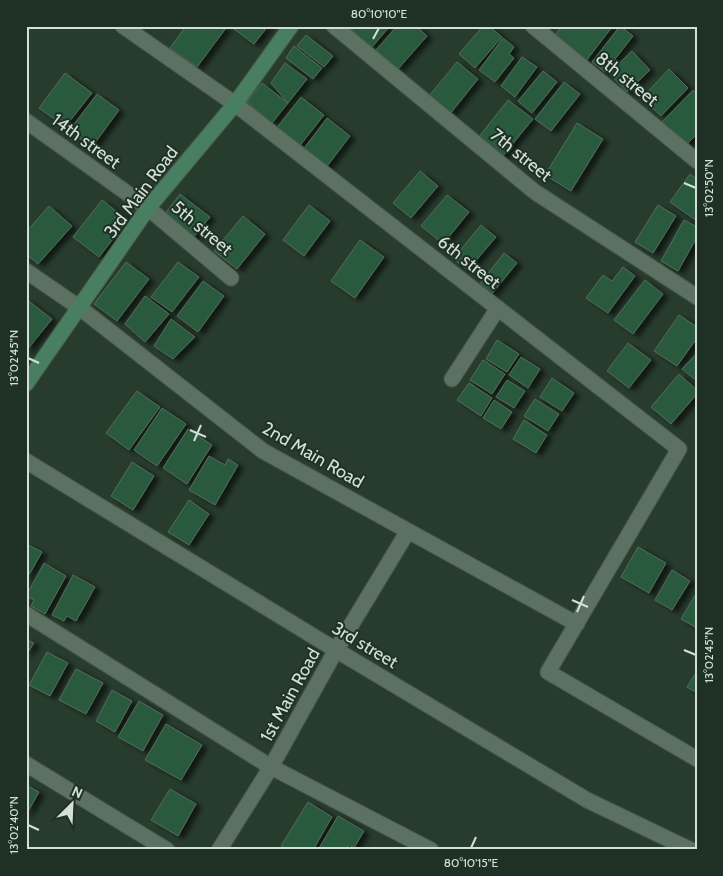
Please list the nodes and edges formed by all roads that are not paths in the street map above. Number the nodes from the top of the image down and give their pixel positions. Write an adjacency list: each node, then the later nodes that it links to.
1 (123, 26): 5 (street, 6th street)
2 (291, 26): 5 (street, 3rd Main Road)
3 (334, 26): 11 (street, 7th street)
4 (533, 26): 7 (street, 8th street)
5 (235, 104): 8 (street, 3rd Main Road); 13 (street, 6th street)
6 (26, 121): 8 (street, 14th street)
7 (697, 161)
8 (148, 208): 10 (street, 5th street); 12 (street, 3rd Main Road)
9 (26, 271): 12 (street, 2nd Main Road)
10 (231, 278)
11 (697, 297)
12 (80, 308): 15 (street, 3rd Main Road); 17 (street, 2nd Main Road)
13 (498, 308): 14 (street); 19 (street, 6th street)
14 (452, 379)
15 (26, 384)
16 (26, 461): 20 (street, 3rd street)
17 (408, 531): 19 (street, 2nd Main Road); 20 (street, 1st Main Road)
18 (26, 614): 23 (street)
19 (577, 624): 21 (street)
20 (336, 650): 23 (street, 1st Main Road); 27 (street, 3rd street)
21 (697, 759)
22 (26, 764): 24 (street)
23 (271, 767): 25 (street, 1st Main Road); 26 (street)
24 (167, 850)
25 (218, 850)
26 (430, 850)
27 (691, 850)

